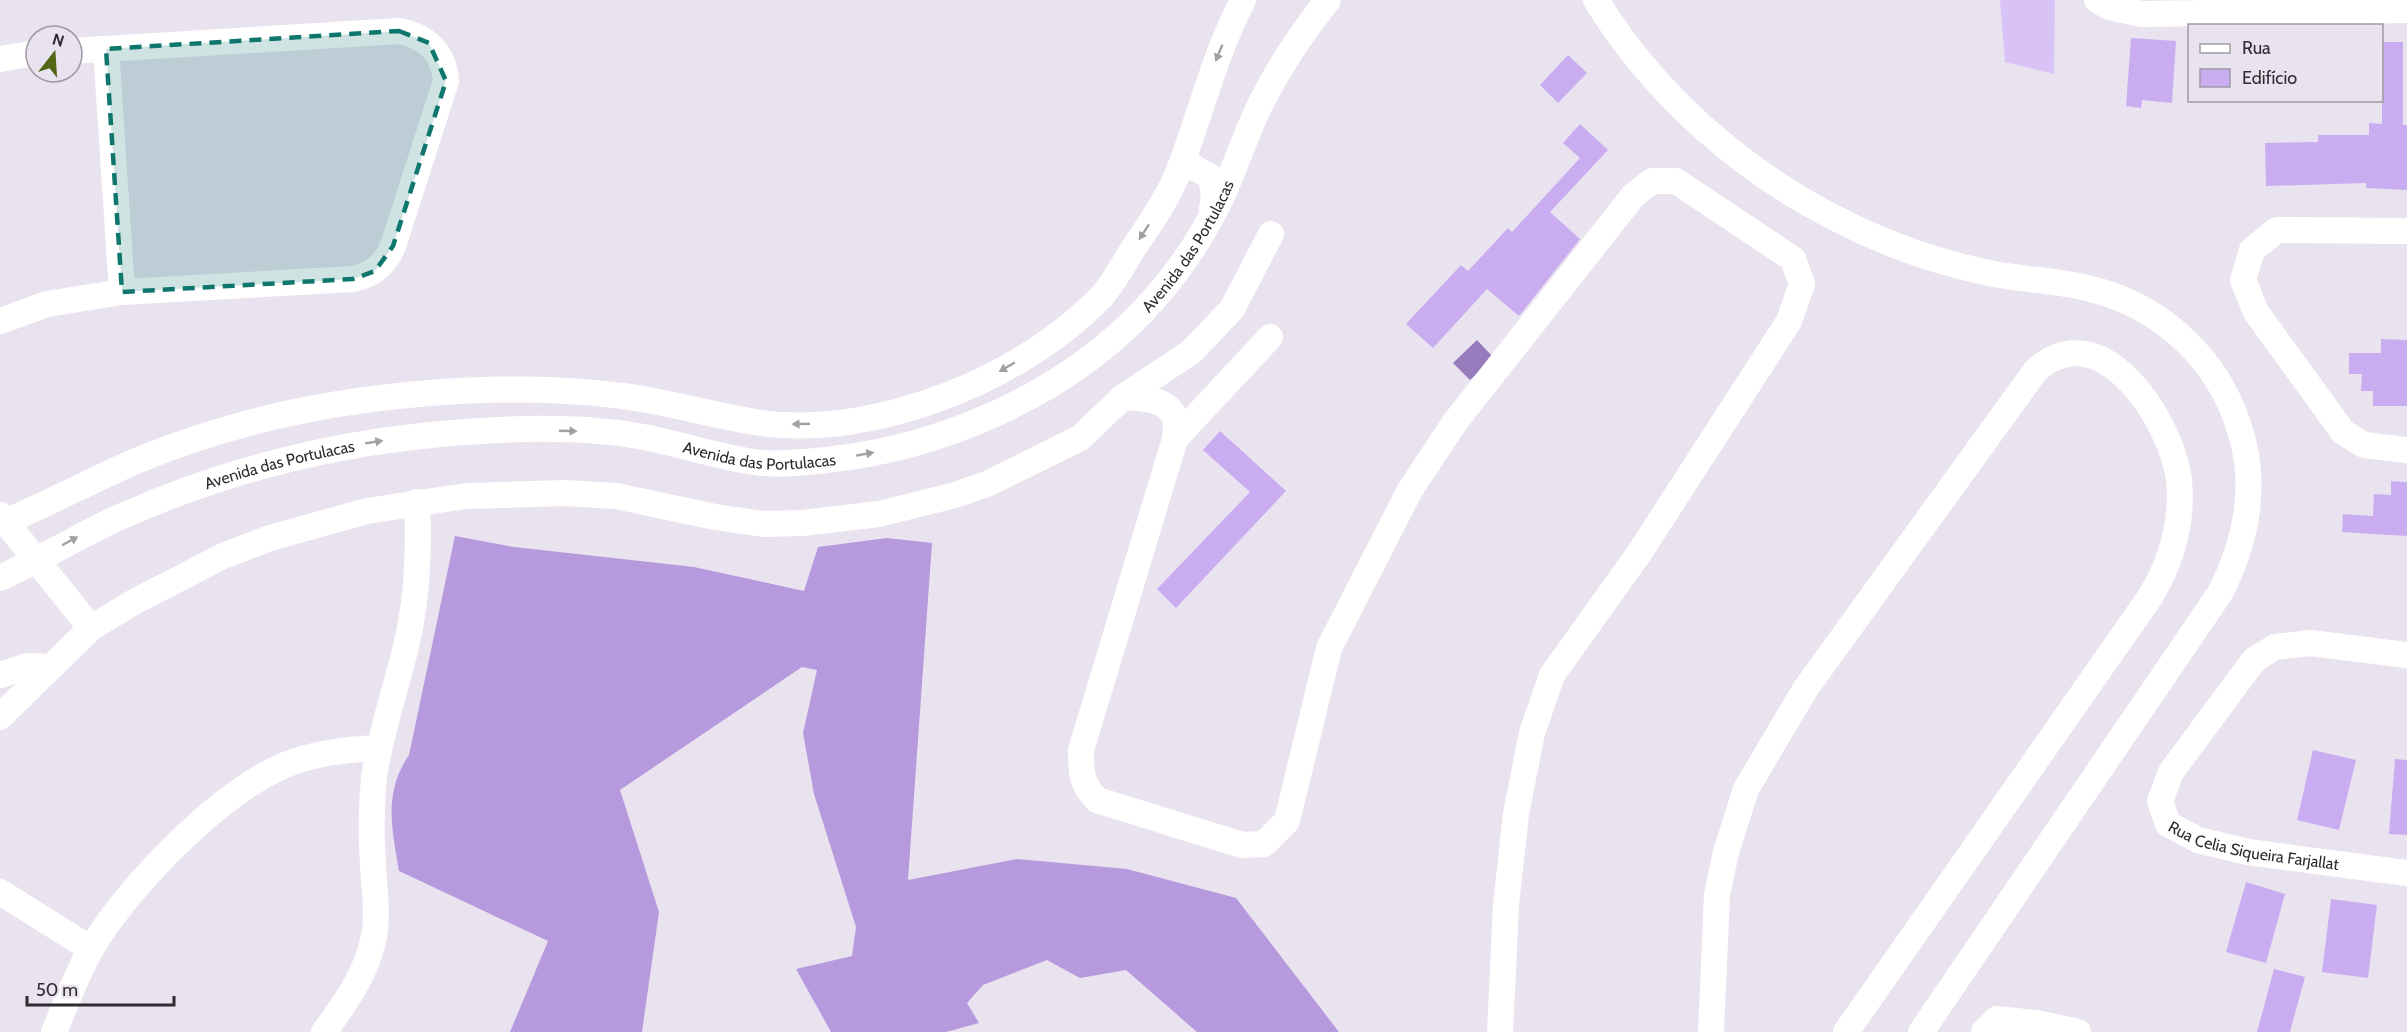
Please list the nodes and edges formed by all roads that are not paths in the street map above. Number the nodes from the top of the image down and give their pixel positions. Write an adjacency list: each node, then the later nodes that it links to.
1 (1243, 0): 10 (street, Avenida das Portulacas, one-way to 10)
2 (1328, 0): 11 (street, Avenida das Portulacas)
3 (1596, 0): 38 (street)
4 (2097, 0): 5 (street)
5 (2407, 10)
6 (106, 49): 7 (street); 14 (street); 14 (street)
7 (84, 50)
8 (24, 55): 9 (street)
9 (0, 59)
10 (1180, 168): 11 (street); 22 (street, Avenida das Portulacas, one-way to 22)
11 (1209, 221): 23 (street, Avenida das Portulacas, one-way to 11)
12 (2407, 231): 19 (street)
13 (1271, 234): 17 (street)
14 (122, 292): 15 (street)
15 (0, 321)
16 (1270, 338): 18 (street)
17 (1123, 397): 18 (street); 20 (street)
18 (1175, 439): 35 (street)
19 (2407, 450)
20 (417, 502): 24 (street); 29 (street)
21 (0, 515): 24 (street)
22 (0, 524)
23 (0, 579)
24 (91, 628): 26 (street)
25 (2407, 655): 30 (street, Rua Celia Siqueira Farjallat)
26 (49, 667): 27 (street); 28 (street)
27 (0, 675)
28 (0, 717)
29 (379, 748): 32 (street); 34 (street)
30 (2407, 873)
31 (0, 892): 32 (street)
32 (91, 949): 33 (street)
33 (54, 1032)
34 (324, 1032)
35 (1500, 1032)
36 (1711, 1032): 37 (street)
37 (1846, 1032)
38 (1922, 1032)
39 (1984, 1032): 40 (street)
40 (2078, 1032)

